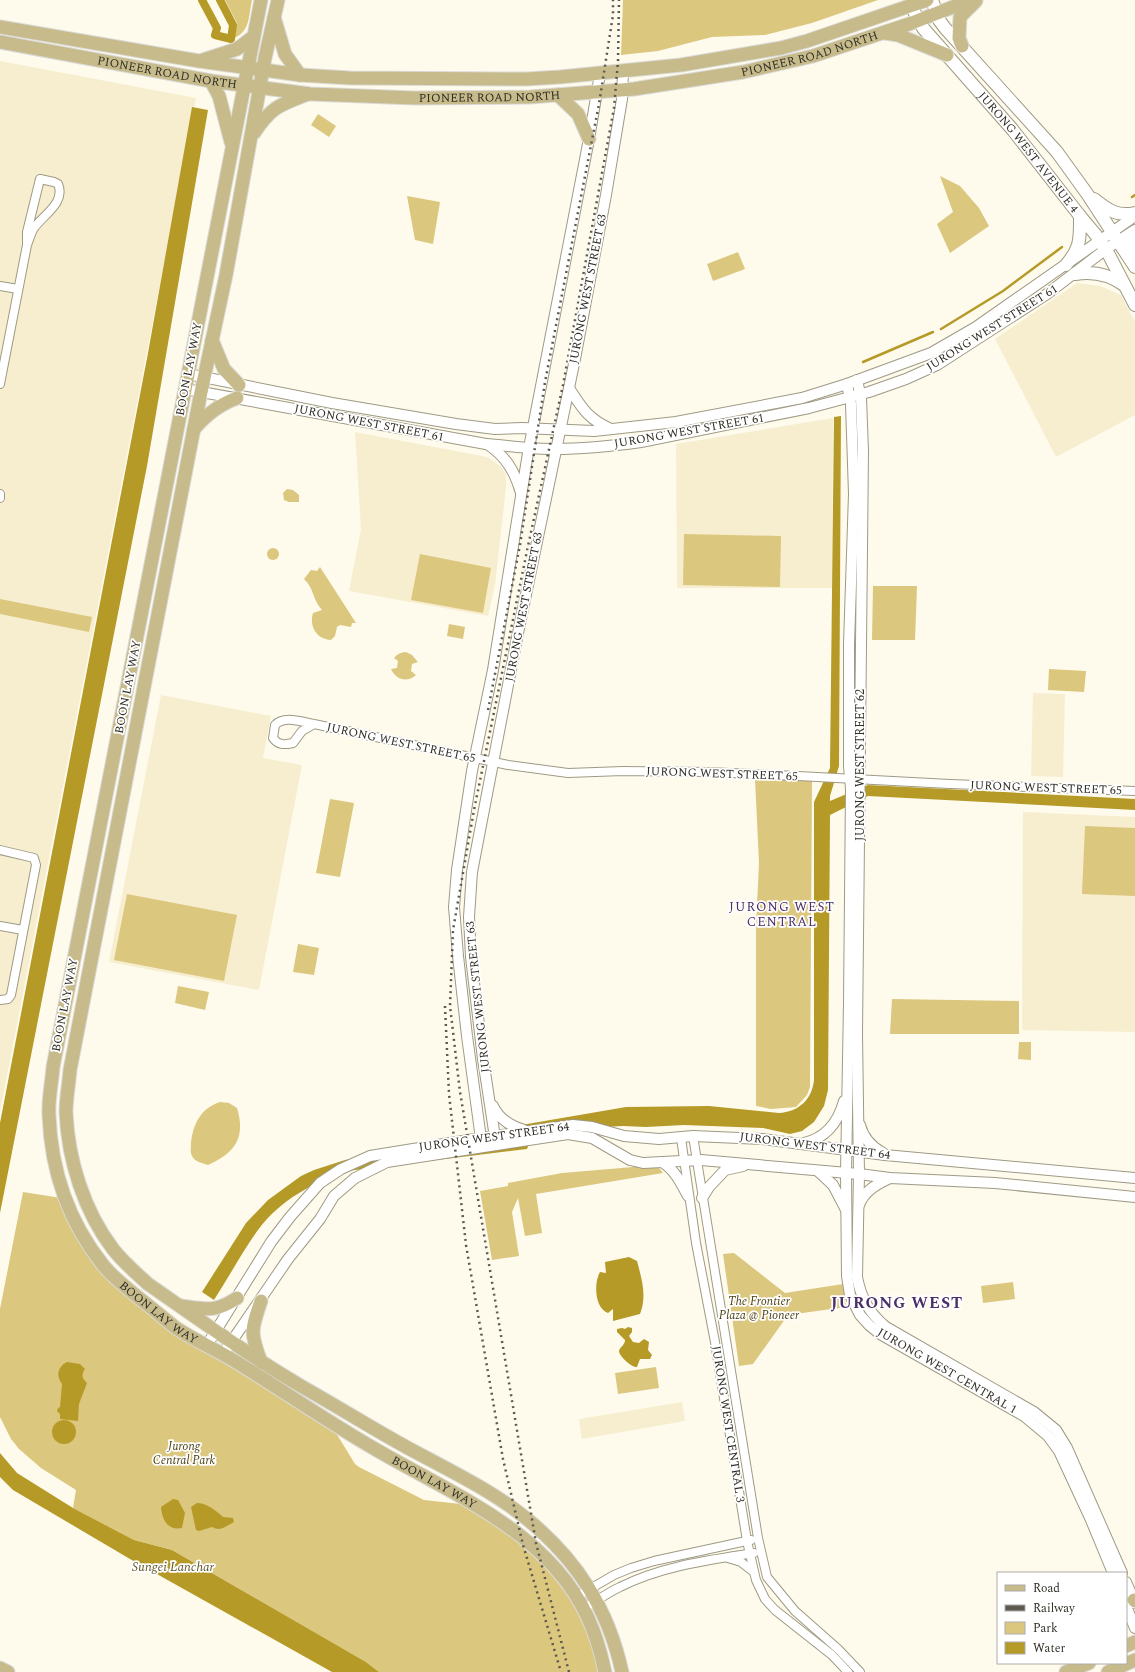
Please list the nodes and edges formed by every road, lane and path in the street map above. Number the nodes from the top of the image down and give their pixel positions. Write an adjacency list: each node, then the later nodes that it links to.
1 (261, 0): 13 (main road, BOON LAY WAY)
2 (278, 0): 9 (main road, BOON LAY WAY)
3 (928, 0): 7 (main road, PIONEER ROAD NORTH)
4 (932, 0): 8 (main road, JURONG WEST AVENUE 4)
5 (971, 0): 8 (main road, PIONEER ROAD NORTH)
6 (978, 0): 15 (main road)
7 (912, 6): 10 (main road, JURONG WEST AVENUE 4); 20 (main road, PIONEER ROAD NORTH)
8 (936, 13): 10 (main road, PIONEER ROAD NORTH); 15 (main road, JURONG WEST AVENUE 4)
9 (274, 16): 19 (main road, BOON LAY WAY); 22 (main road)
10 (919, 20): 12 (main road, PIONEER ROAD NORTH); 16 (main road, JURONG WEST AVENUE 4)
11 (0, 27): 17 (main road, PIONEER ROAD NORTH)
12 (883, 32): 16 (main road); 26 (main road, PIONEER ROAD NORTH)
13 (253, 37): 17 (main road); 18 (main road, BOON LAY WAY)
14 (0, 42): 23 (main road, PIONEER ROAD NORTH)
15 (962, 46): 33 (main road, JURONG WEST AVENUE 4)
16 (946, 56): 35 (main road, JURONG WEST AVENUE 4)
17 (199, 61): 18 (main road, PIONEER ROAD NORTH)
18 (247, 68): 19 (main road, PIONEER ROAD NORTH); 24 (main road, BOON LAY WAY)
19 (264, 71): 22 (main road, PIONEER ROAD NORTH); 25 (main road, BOON LAY WAY)
20 (623, 71): 21 (main road, PIONEER ROAD NORTH); 26 (street, JURONG WEST STREET 63)
21 (600, 74): 22 (main road, PIONEER ROAD NORTH); 27 (street, JURONG WEST STREET 63)
22 (300, 75)
23 (211, 81): 24 (main road, PIONEER ROAD NORTH); 32 (main road)
24 (245, 85): 25 (main road, PIONEER ROAD NORTH); 32 (main road, BOON LAY WAY)
25 (261, 87): 28 (main road, PIONEER ROAD NORTH); 30 (main road, BOON LAY WAY)
26 (623, 90): 27 (main road, PIONEER ROAD NORTH); 54 (street, JURONG WEST STREET 63)
27 (598, 93): 29 (main road, PIONEER ROAD NORTH); 31 (street, JURONG WEST STREET 63)
28 (310, 94): 29 (main road, PIONEER ROAD NORTH); 30 (main road)
29 (558, 95): 31 (main road)
30 (252, 136): 48 (main road, BOON LAY WAY)
31 (589, 139): 60 (street, JURONG WEST STREET 63)
32 (232, 145): 49 (main road, BOON LAY WAY)
33 (1088, 195): 34 (main road); 38 (main road, JURONG WEST AVENUE 4)
34 (1135, 214): 38 (street)
35 (1080, 216): 40 (main road, JURONG WEST AVENUE 4); 41 (main road)
36 (1135, 230): 38 (street)
37 (1135, 236): 42 (main road)
38 (1115, 237): 40 (street); 42 (main road, JURONG WEST AVENUE 4)
39 (27, 245): 39 (street); 46 (street)
40 (1103, 245): 41 (street, JURONG WEST STREET 61); 43 (street, JURONG WEST STREET 61); 45 (main road, JURONG WEST AVENUE 4)
41 (1066, 265): 51 (street, JURONG WEST STREET 61)
42 (1135, 266)
43 (1075, 274): 45 (main road); 57 (street, JURONG WEST STREET 61)
44 (0, 286): 46 (street)
45 (1125, 286): 47 (main road, JURONG WEST AVENUE 4)
46 (18, 289): 52 (street)
47 (1135, 305)
48 (212, 339): 50 (main road, BOON LAY WAY); 53 (main road)
49 (188, 374): 50 (street, JURONG WEST STREET 61); 55 (main road, BOON LAY WAY)
50 (204, 377): 53 (street, JURONG WEST STREET 61); 56 (main road, BOON LAY WAY)
51 (852, 382): 57 (street, JURONG WEST STREET 62); 62 (street, JURONG WEST STREET 61)
52 (0, 384)
53 (239, 385): 60 (street, JURONG WEST STREET 61)
54 (569, 388): 61 (street, JURONG WEST STREET 63); 62 (street)
55 (185, 389): 56 (street, JURONG WEST STREET 61); 109 (main road, BOON LAY WAY)
56 (201, 392): 58 (street, JURONG WEST STREET 61); 59 (main road, BOON LAY WAY)
57 (855, 396): 65 (street, JURONG WEST STREET 61); 72 (street, JURONG WEST STREET 62)
58 (237, 398): 59 (main road); 63 (street, JURONG WEST STREET 61)
59 (194, 429): 106 (main road, BOON LAY WAY)
60 (533, 429): 61 (street, JURONG WEST STREET 61); 64 (street, JURONG WEST STREET 63)
61 (560, 430): 62 (street, JURONG WEST STREET 61); 65 (street, JURONG WEST STREET 63)
62 (614, 430)
63 (486, 444): 64 (street, JURONG WEST STREET 61); 67 (street)
64 (530, 448): 65 (street, JURONG WEST STREET 61); 67 (street, JURONG WEST STREET 63)
65 (556, 448): 71 (street, JURONG WEST STREET 63)
66 (0, 494): 68 (street)
67 (522, 495): 70 (street, JURONG WEST STREET 63)
68 (0, 498)
69 (314, 724): 69 (street, JURONG WEST STREET 65); 70 (street, JURONG WEST STREET 65)
70 (475, 759): 71 (street, JURONG WEST STREET 65); 85 (street, JURONG WEST STREET 63)
71 (493, 762): 72 (street, JURONG WEST STREET 65); 79 (street, JURONG WEST STREET 63)
72 (855, 779): 73 (street, JURONG WEST STREET 65); 78 (street, JURONG WEST STREET 62); 80 (street, JURONG WEST STREET 62)
73 (1135, 791)
74 (0, 850): 76 (street)
75 (0, 926): 76 (street)
76 (23, 930): 77 (street)
77 (0, 1000)
78 (846, 1091): 86 (street); 87 (street, JURONG WEST STREET 62)
79 (488, 1094): 81 (street); 84 (street, JURONG WEST STREET 63)
80 (859, 1119): 88 (street, JURONG WEST STREET 62); 89 (street)
81 (527, 1131): 83 (street, JURONG WEST STREET 64); 84 (street, JURONG WEST STREET 64)
82 (693, 1136): 83 (street, JURONG WEST STREET 64); 86 (street, JURONG WEST STREET 64); 90 (street, JURONG WEST CENTRAL 3)
83 (681, 1138): 91 (street, JURONG WEST CENTRAL 3)
84 (495, 1140): 85 (street, JURONG WEST STREET 64); 92 (street, JURONG WEST STREET 64)
85 (482, 1142): 104 (street, JURONG WEST STREET 64); 105 (street, JURONG WEST STREET 64)
86 (798, 1144): 87 (street, JURONG WEST STREET 64)
87 (847, 1150): 88 (street, JURONG WEST STREET 64); 95 (street, JURONG WEST CENTRAL 1)
88 (860, 1151): 89 (street, JURONG WEST STREET 64); 96 (street, JURONG WEST CENTRAL 1)
89 (885, 1155): 98 (street, JURONG WEST STREET 64)
90 (697, 1160): 91 (street, JURONG WEST STREET 64); 93 (street, JURONG WEST STREET 64); 101 (street, JURONG WEST CENTRAL 3)
91 (684, 1161): 92 (street, JURONG WEST STREET 64); 99 (street, JURONG WEST CENTRAL 3)
92 (662, 1162): 99 (street)
93 (752, 1164): 94 (street, JURONG WEST STREET 64); 101 (street)
94 (818, 1171): 95 (street, JURONG WEST STREET 64); 103 (street)
95 (846, 1173): 96 (street, JURONG WEST STREET 64); 103 (street, JURONG WEST CENTRAL 1)
96 (860, 1174): 97 (street, JURONG WEST STREET 64); 102 (street, JURONG WEST CENTRAL 1)
97 (890, 1178): 100 (street, JURONG WEST STREET 64); 102 (street)
98 (1135, 1178)
99 (688, 1196): 113 (street, JURONG WEST CENTRAL 3)
100 (1135, 1197)
101 (702, 1198): 112 (street, JURONG WEST CENTRAL 3)
102 (858, 1210): 119 (street, JURONG WEST CENTRAL 1)
103 (847, 1212): 118 (street, JURONG WEST CENTRAL 1)
104 (236, 1298): 106 (main road); 107 (street, JURONG WEST STREET 64)
105 (260, 1301): 108 (street, JURONG WEST STREET 64); 111 (main road)
106 (180, 1306): 107 (main road, BOON LAY WAY)
107 (215, 1330): 108 (main road, BOON LAY WAY); 109 (street, JURONG WEST STREET 64)
108 (232, 1342): 110 (street, JURONG WEST STREET 64); 111 (main road, BOON LAY WAY)
109 (207, 1345): 110 (main road, BOON LAY WAY)
110 (223, 1354): 122 (main road, BOON LAY WAY)
111 (262, 1362): 121 (main road, BOON LAY WAY)
112 (758, 1538): 113 (street); 114 (street, JURONG WEST CENTRAL 3)
113 (747, 1541): 115 (street, JURONG WEST CENTRAL 3); 121 (street)
114 (760, 1552): 115 (street); 135 (street, JURONG WEST CENTRAL 3)
115 (749, 1554): 116 (street); 117 (street, JURONG WEST CENTRAL 3)
116 (727, 1558): 117 (street); 123 (street)
117 (754, 1572): 134 (street, JURONG WEST CENTRAL 3)
118 (1113, 1572)
119 (1122, 1572)
120 (1127, 1586): 124 (street)
121 (590, 1589): 122 (street); 123 (main road, BOON LAY WAY)
122 (576, 1597): 125 (main road, BOON LAY WAY)
123 (597, 1600): 125 (street); 133 (main road, BOON LAY WAY)
124 (1132, 1603): 126 (street)
125 (583, 1609): 132 (main road, BOON LAY WAY)
126 (1135, 1628)
127 (1135, 1660): 130 (main road)
128 (1086, 1664): 136 (main road)
129 (0, 1668): 131 (main road)
130 (1116, 1671)
131 (8, 1672)
132 (605, 1672)
133 (622, 1672)
134 (848, 1672)
135 (860, 1672)
136 (1066, 1672)

